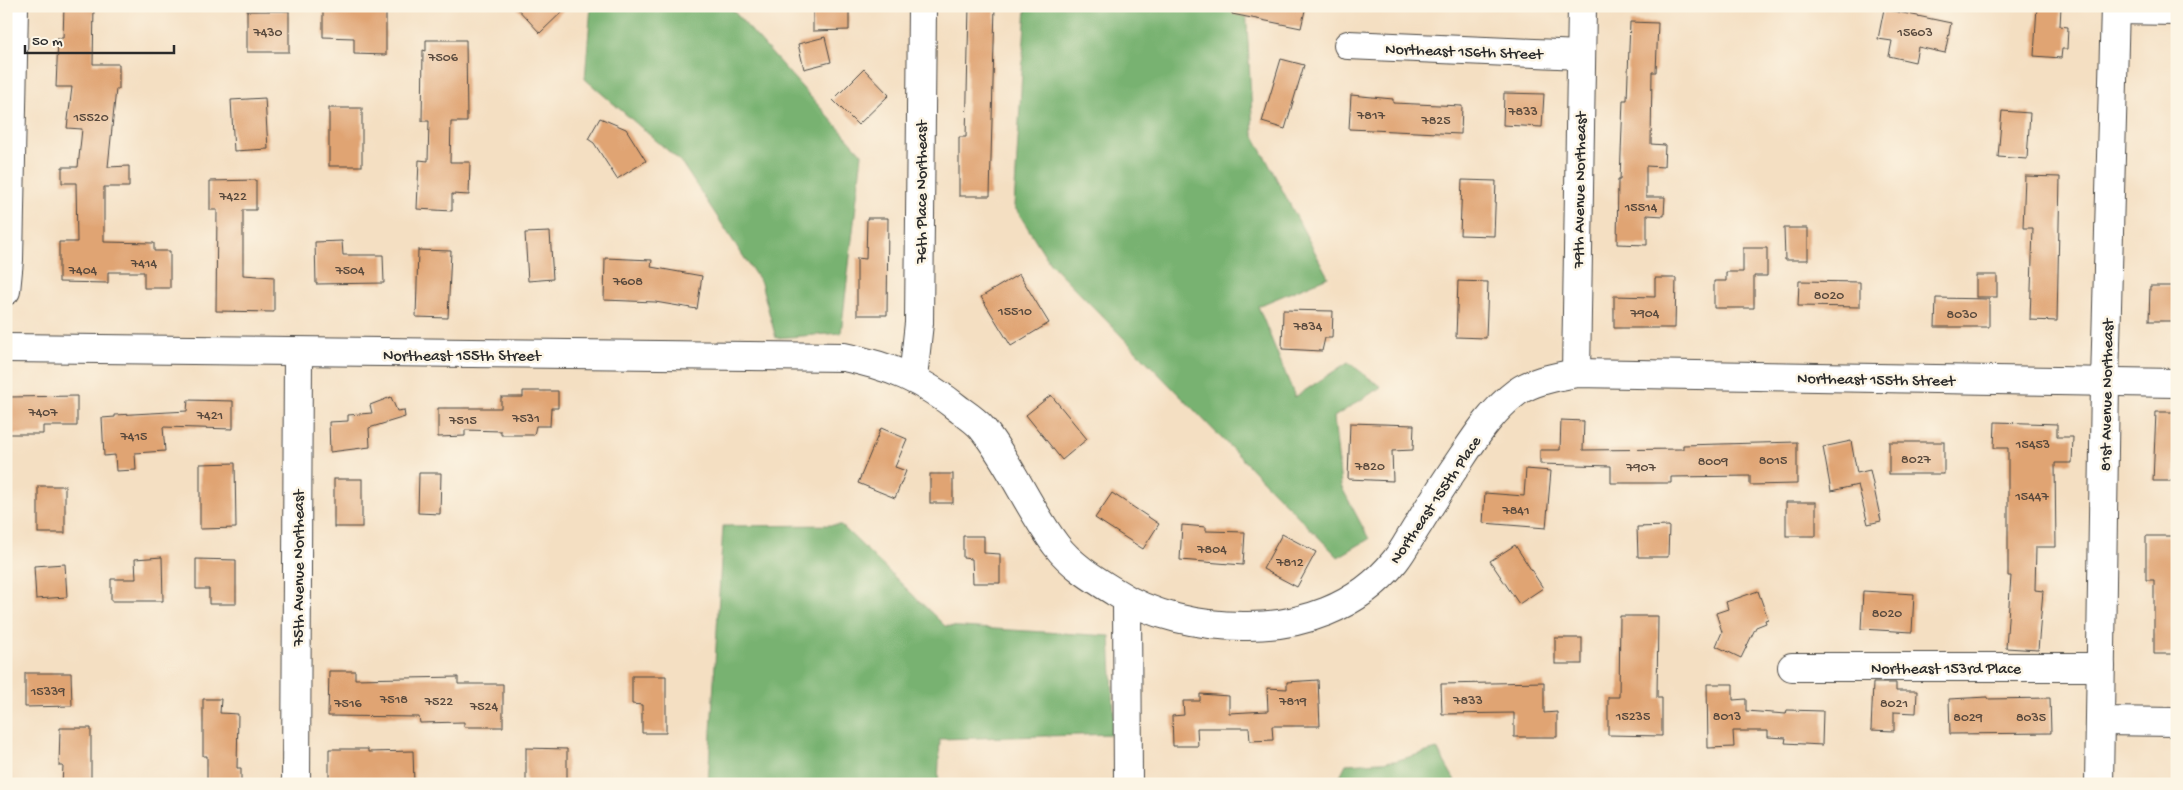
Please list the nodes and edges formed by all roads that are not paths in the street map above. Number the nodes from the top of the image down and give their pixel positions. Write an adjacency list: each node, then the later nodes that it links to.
1 (14, 6): 8 (street)
2 (922, 6): 12 (street, 76th Place Northeast)
3 (1582, 6): 7 (street, 79th Avenue Northeast)
4 (2115, 8): 5 (street); 13 (street, 81st Avenue Northeast)
5 (2177, 12)
6 (1348, 45): 7 (street, Northeast 156th Street)
7 (1580, 54): 11 (street, 79th Avenue Northeast)
8 (6, 291)
9 (6, 348): 10 (street, Northeast 155th Street)
10 (298, 352): 12 (street, Northeast 155th Street); 20 (street, 75th Avenue Northeast)
11 (1576, 373): 13 (street, Northeast 155th Street); 15 (street, Northeast 155th Place)
12 (913, 378): 15 (street, Northeast 155th Place)
13 (2105, 382): 14 (street, Northeast 155th Street); 16 (street, 81st Avenue Northeast)
14 (2177, 383)
15 (1127, 600): 21 (street)
16 (2100, 666): 17 (street, Northeast 153rd Place); 18 (street, 81st Avenue Northeast)
17 (1792, 667)
18 (2100, 721): 19 (street); 22 (street, 81st Avenue Northeast)
19 (2177, 722)
20 (296, 784)
21 (1128, 784)
22 (2098, 784)

